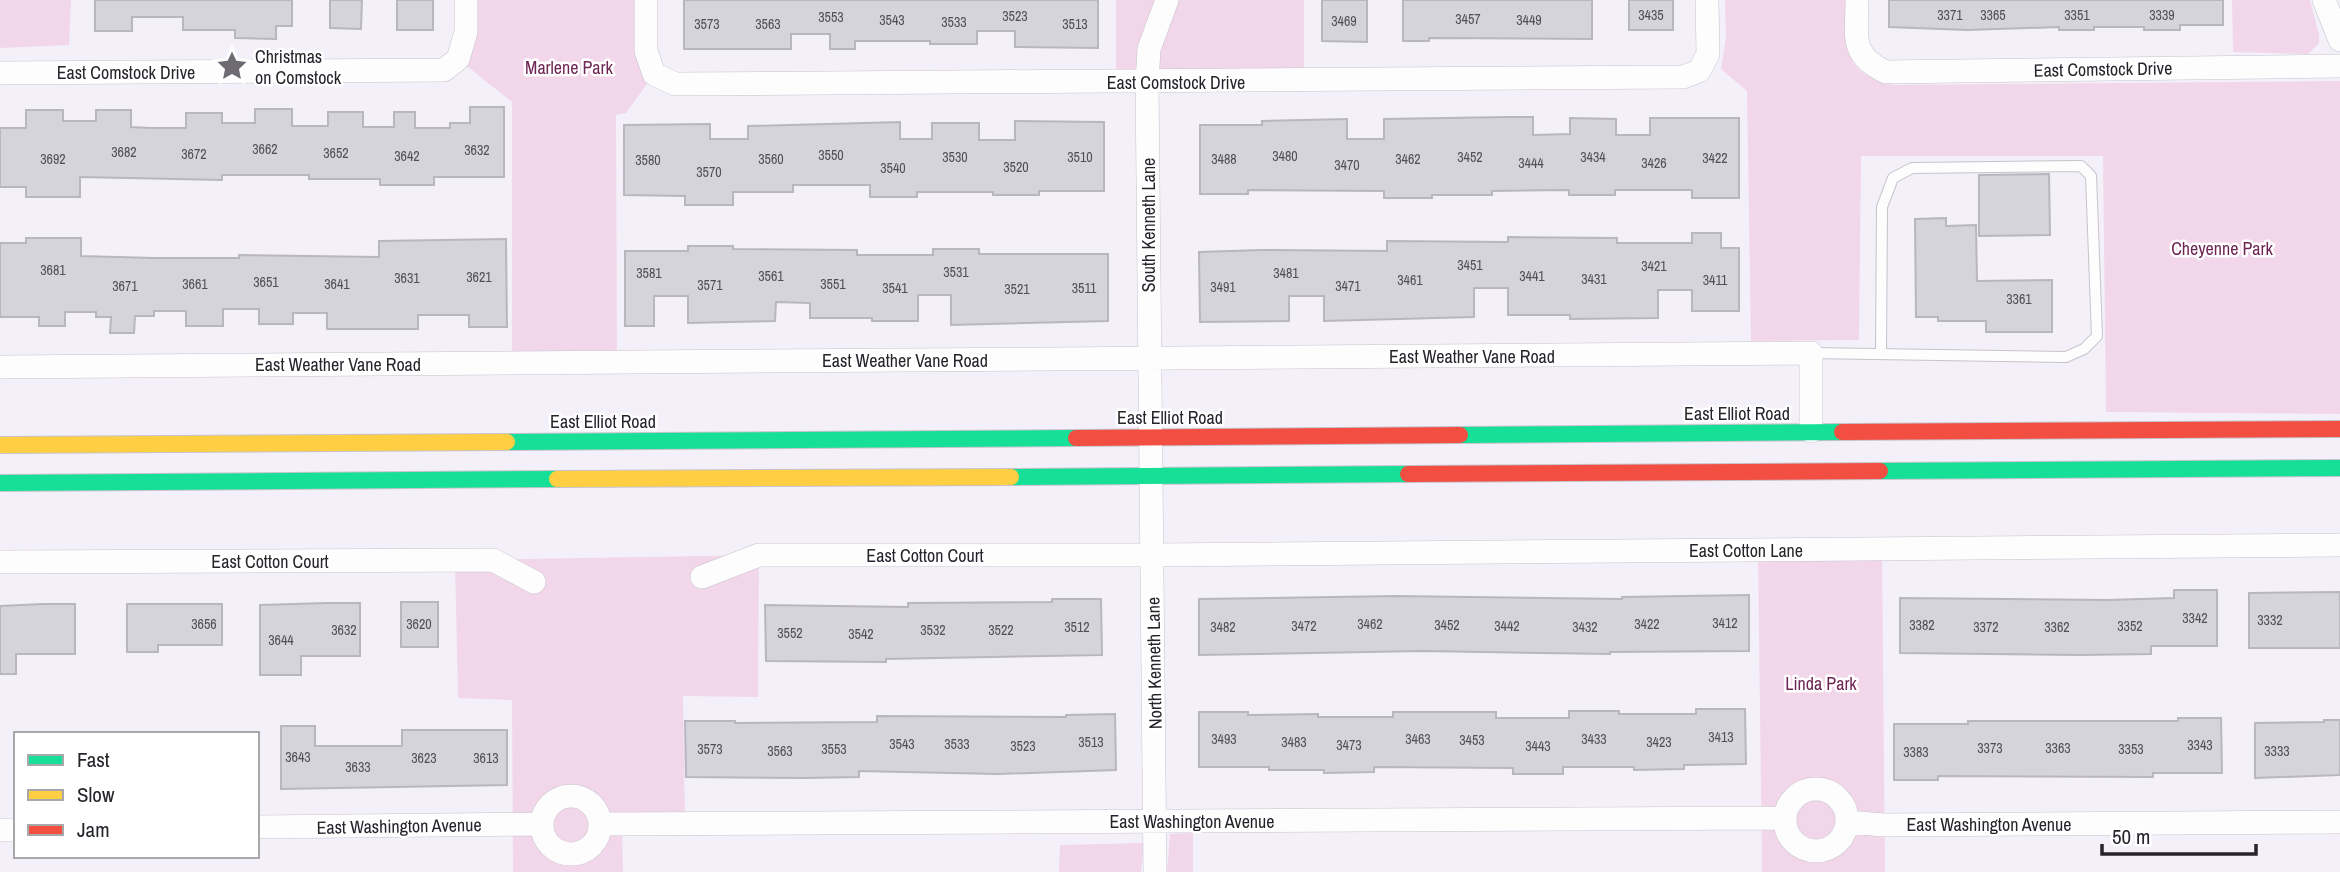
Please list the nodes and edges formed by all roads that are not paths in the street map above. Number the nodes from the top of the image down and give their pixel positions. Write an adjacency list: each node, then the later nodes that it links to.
1 (466, 0): 9 (street, East Comstock Drive)
2 (646, 0): 10 (street, East Comstock Drive)
3 (1167, 0): 10 (street, South Kenneth Lane)
4 (1707, 0): 10 (street, East Comstock Drive)
5 (1857, 0): 8 (street, East Comstock Drive)
6 (2324, 0): 7 (street)
7 (2340, 40)
8 (2340, 66)
9 (0, 72)
10 (1147, 82): 13 (street, South Kenneth Lane)
11 (1811, 353): 12 (lane); 13 (street, East Weather Vane Road); 16 (street)
12 (1881, 354): 12 (lane)
13 (1149, 358): 14 (street, East Weather Vane Road); 18 (street, South Kenneth Lane)
14 (0, 367)
15 (2340, 429): 16 (main road, East Elliot Road)
16 (1811, 431): 18 (main road, East Elliot Road)
17 (0, 445): 18 (main road, East Elliot Road)
18 (1150, 445): 20 (street, North Kenneth Lane)
19 (2340, 468): 20 (main road)
20 (1152, 477): 21 (main road); 23 (street, North Kenneth Lane)
21 (0, 483)
22 (2340, 545): 23 (street, East Cotton Lane)
23 (1153, 555): 25 (street, East Cotton Court); 28 (street, North Kenneth Lane)
24 (0, 562): 26 (street, East Cotton Court)
25 (702, 577)
26 (534, 582)
27 (1785, 818): 28 (street, East Washington Avenue); 29 (street); 29 (street)
28 (1156, 821): 32 (street, East Washington Avenue); 34 (street, North Kenneth Lane)
29 (1847, 822): 30 (street, East Washington Avenue)
30 (2340, 822)
31 (542, 824): 32 (street); 32 (street); 33 (street, East Washington Avenue)
32 (600, 824)
33 (259, 827)
34 (1155, 872)

